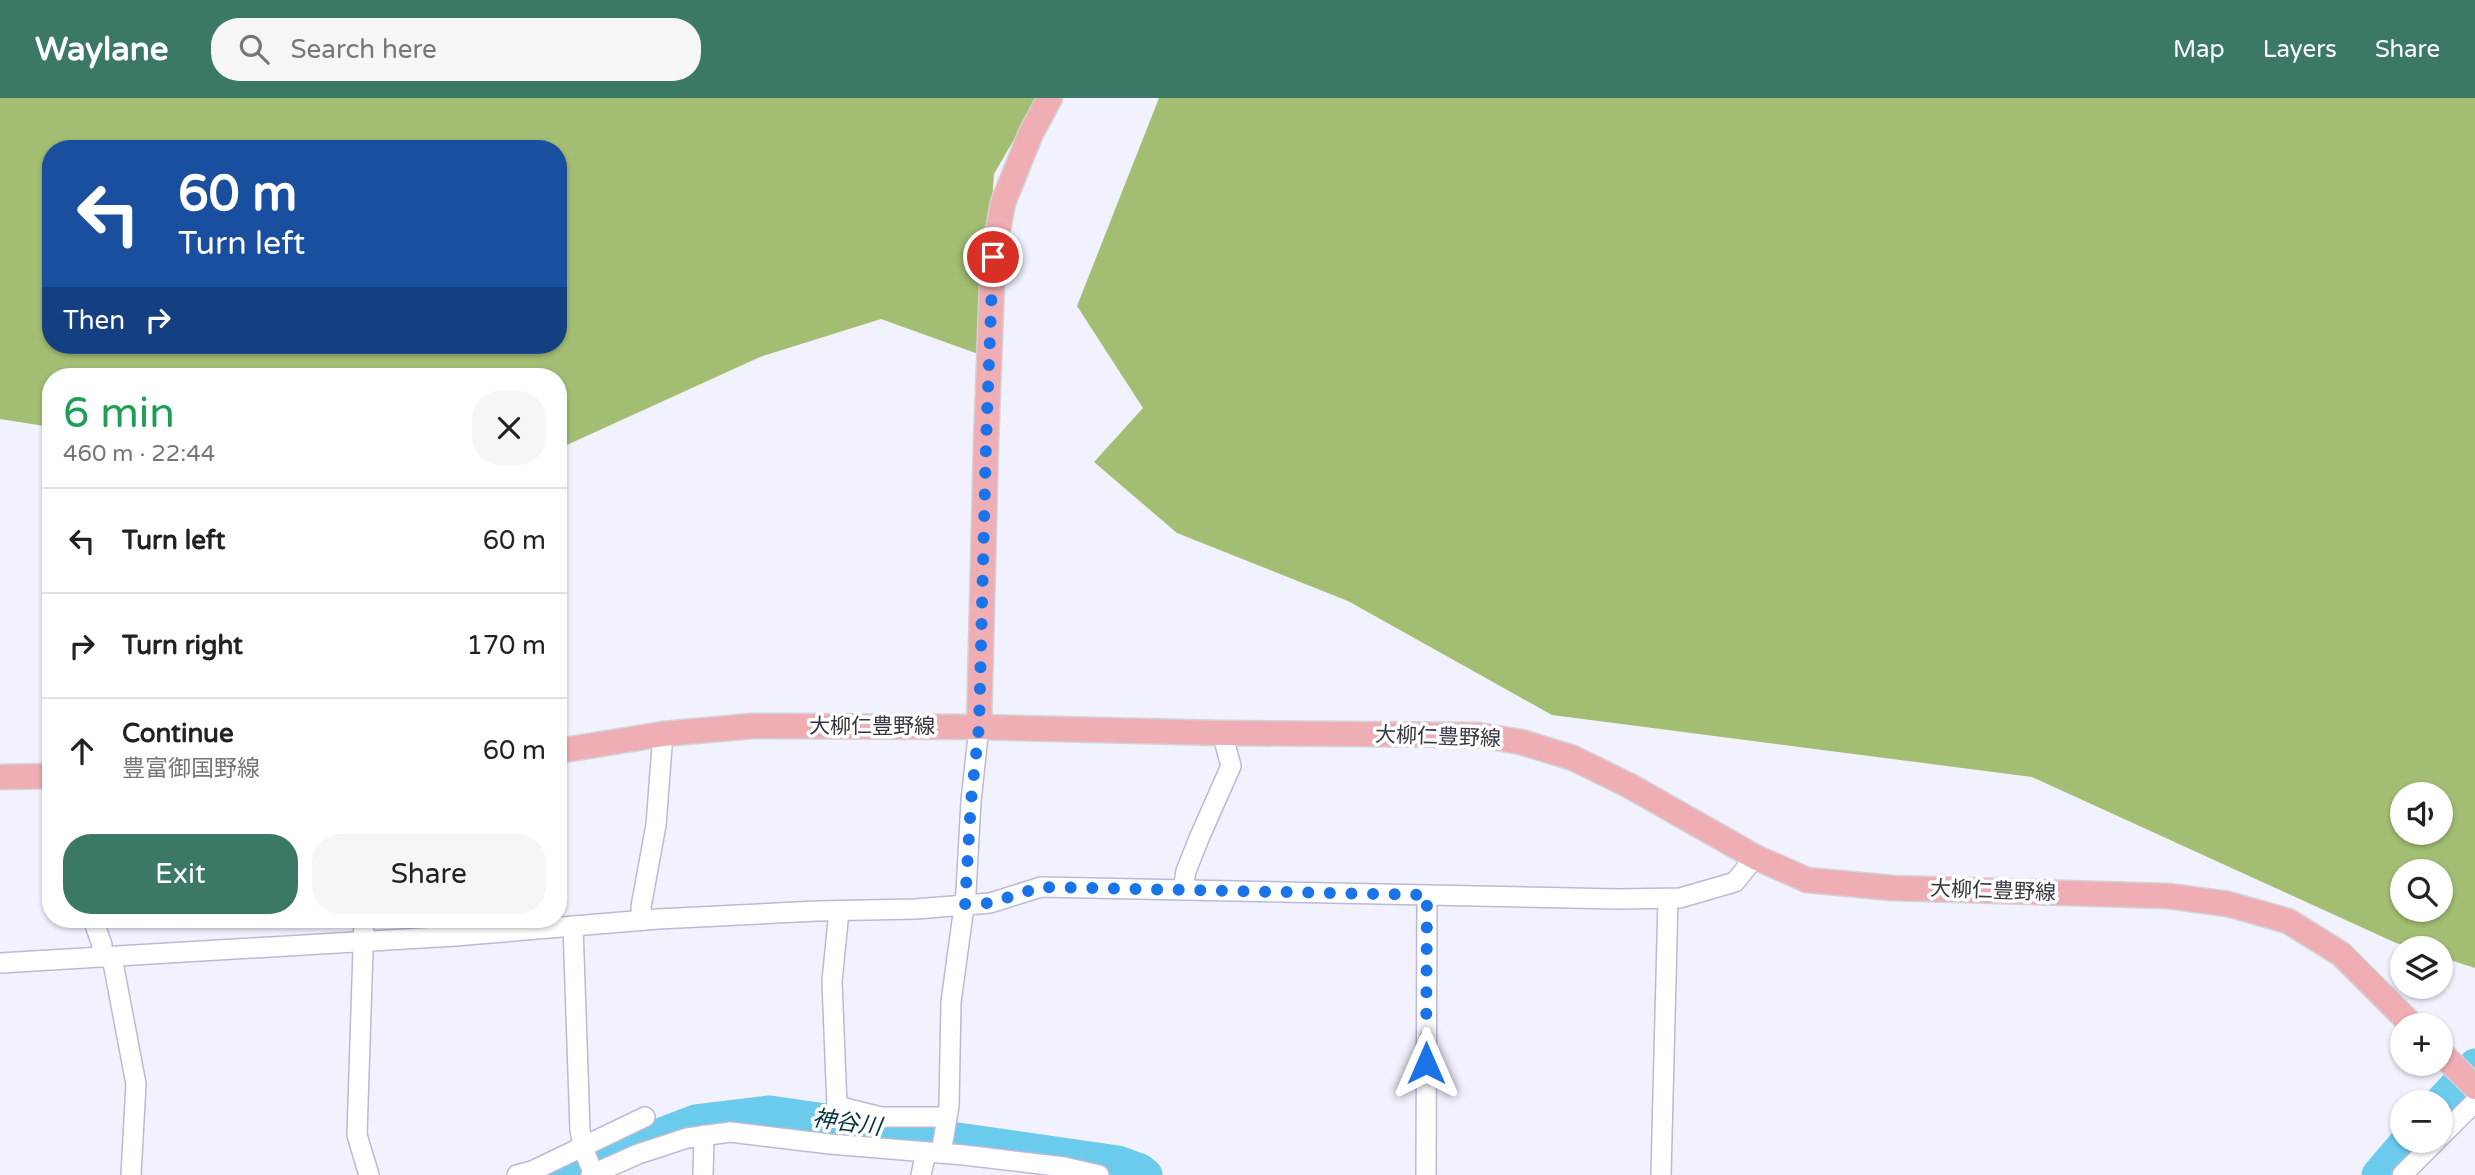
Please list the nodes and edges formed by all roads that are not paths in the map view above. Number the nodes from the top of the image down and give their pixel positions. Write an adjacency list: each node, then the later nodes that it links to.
1 (1050, 98): 2 (main road)
2 (979, 727): 3 (main road, 大柳仁豊野線); 4 (main road, 大柳仁豊野線); 12 (street)
3 (1222, 733): 8 (main road, 大柳仁豊野線); 9 (street)
4 (663, 734): 5 (main road, 大柳仁豊野線); 14 (street)
5 (567, 750)
6 (42, 776): 7 (main road)
7 (0, 777)
8 (1755, 857): 11 (street); 23 (main road, 大柳仁豊野線)
9 (1183, 890): 10 (street); 12 (street)
10 (1427, 895): 11 (street); 40 (street)
11 (1668, 899): 41 (street)
12 (965, 904): 13 (street); 28 (street)
13 (839, 911): 14 (street); 28 (street)
14 (642, 920): 16 (street)
15 (567, 926): 16 (street)
16 (573, 926): 33 (street)
17 (96, 928): 21 (street)
18 (363, 928): 20 (street)
19 (547, 928): 20 (street)
20 (362, 942): 21 (street); 35 (street)
21 (107, 957): 22 (street); 34 (street)
22 (0, 963)
23 (2400, 1013)
24 (2453, 1064): 25 (main road)
25 (2475, 1087)
26 (2475, 1102): 29 (street)
27 (645, 1117): 33 (street)
28 (946, 1120): 31 (street)
29 (2453, 1124)
30 (704, 1135): 31 (street); 33 (street); 37 (street)
31 (936, 1150): 38 (street); 39 (street)
32 (2424, 1153): 42 (street)
33 (589, 1163): 36 (street)
34 (131, 1175)
35 (369, 1175)
36 (517, 1175)
37 (703, 1175)
38 (921, 1175)
39 (1099, 1175)
40 (1426, 1175)
41 (1661, 1175)
42 (2402, 1175)

